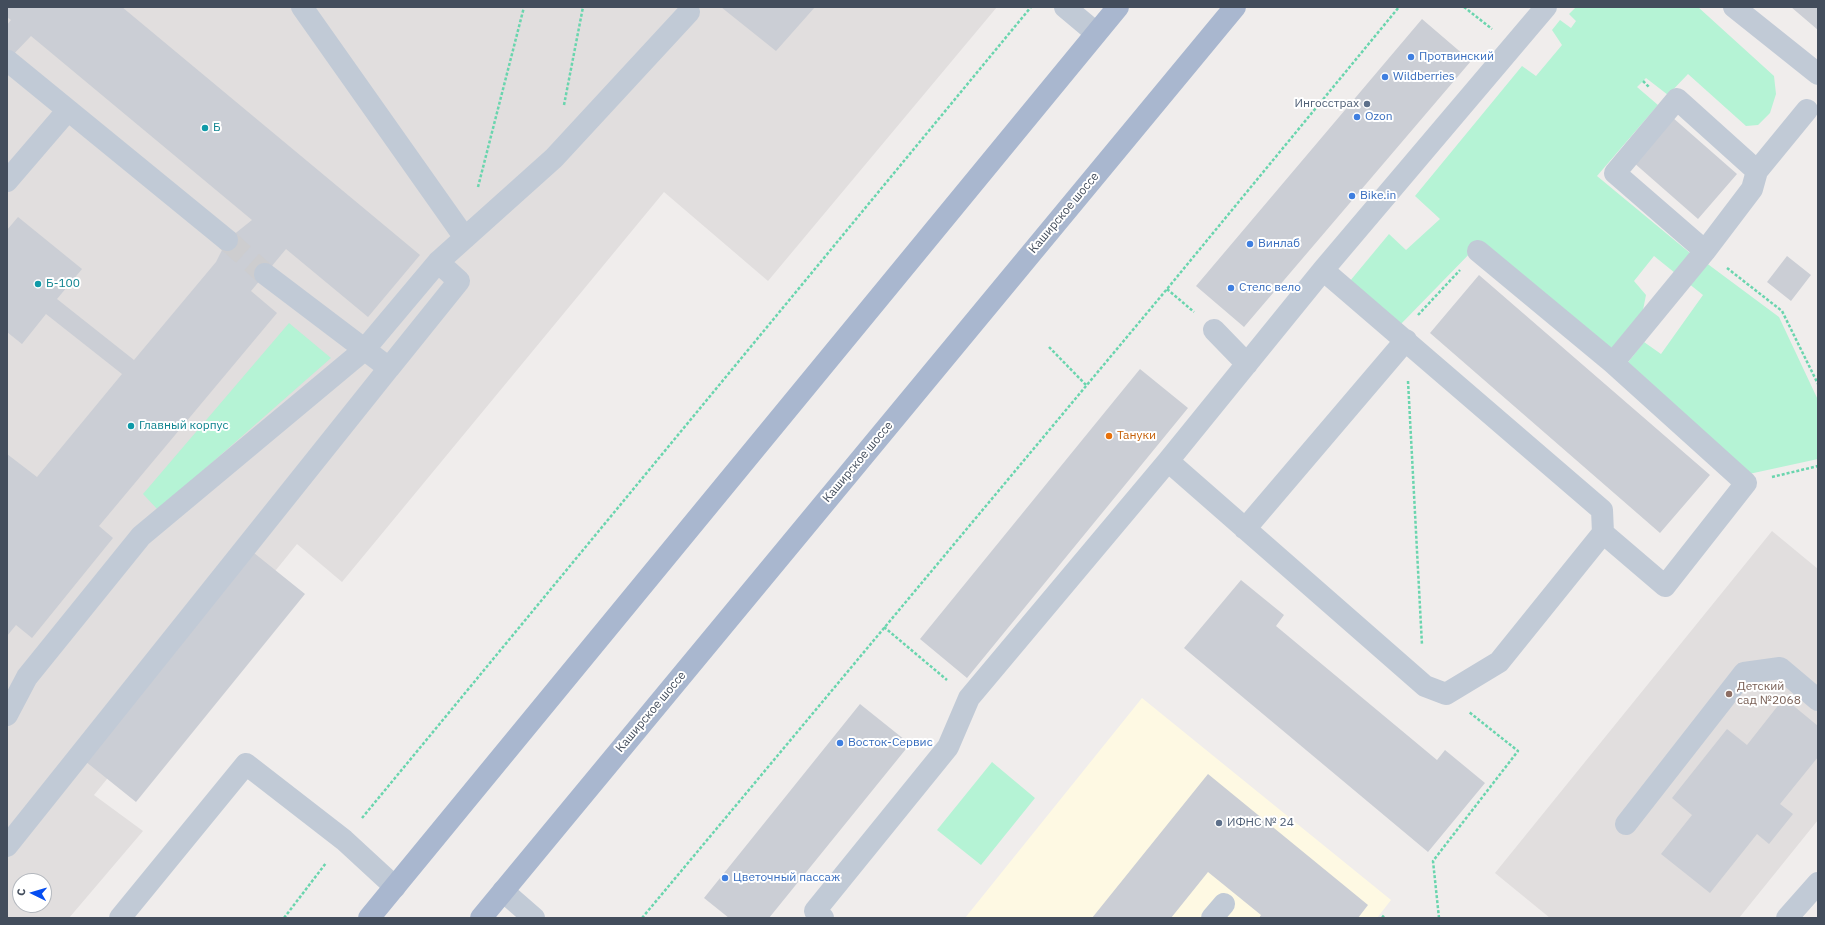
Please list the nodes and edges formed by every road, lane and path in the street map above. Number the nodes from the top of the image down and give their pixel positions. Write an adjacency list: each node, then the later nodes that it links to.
1 (302, 7): 23 (street)
2 (524, 7): 22 (path)
3 (583, 7): 19 (path)
4 (1031, 7): 53 (path)
5 (1065, 7): 13 (street)
6 (1118, 7): 13 (main road)
7 (1235, 7): 59 (main road, Каширское шоссе)
8 (1399, 7): 30 (path)
9 (1464, 7): 14 (path)
10 (1546, 7): 14 (street)
11 (1734, 7): 16 (street)
12 (689, 12): 23 (street)
13 (1096, 33): 58 (main road)
14 (1514, 45): 28 (street)
15 (8, 61): 18 (street)
16 (1818, 74)
17 (1814, 109): 20 (street)
18 (68, 110): 21 (street); 24 (street)
19 (562, 113)
20 (1757, 171): 26 (street); 26 (street)
21 (7, 180)
22 (477, 192)
23 (465, 238): 27 (street)
24 (227, 240)
25 (1478, 251): 31 (path); 36 (street)
26 (1705, 251): 36 (street); 39 (path)
27 (438, 262): 35 (street); 38 (street)
28 (1323, 270): 33 (street); 37 (street)
29 (265, 274): 35 (street)
30 (1168, 289): 32 (path); 40 (path)
31 (1417, 316)
32 (1214, 330): 37 (street)
33 (1406, 340): 44 (street); 45 (street); 47 (path)
34 (1049, 347): 40 (path)
35 (364, 350): 38 (street); 51 (street)
36 (1613, 363): 43 (street)
37 (1247, 364): 41 (street)
38 (389, 368): 54 (street)
39 (1818, 384)
40 (1086, 385): 46 (path)
41 (1168, 461): 44 (street); 49 (street)
42 (1818, 466): 43 (path)
43 (1746, 483): 45 (street)
44 (1245, 529): 47 (street)
45 (1603, 533): 48 (street)
46 (884, 627): 49 (path); 66 (path)
47 (1425, 686): 48 (street)
48 (1446, 694): 69 (path)
49 (969, 698): 67 (street)
50 (1818, 700): 52 (street)
51 (7, 715)
52 (1626, 824)
53 (344, 840): 56 (path); 58 (street); 61 (street)
54 (7, 846)
55 (320, 859): 56 (path)
56 (326, 863): 62 (path)
57 (1818, 883): 70 (street)
58 (395, 887): 63 (main road)
59 (503, 891): 64 (main road, Каширское шоссе); 65 (street)
60 (1385, 914): 68 (path)
61 (120, 918)
62 (284, 918)
63 (369, 918)
64 (481, 918)
65 (534, 918)
66 (642, 918)
67 (823, 918)
68 (1382, 918)
69 (1439, 918)
70 (1788, 918)

